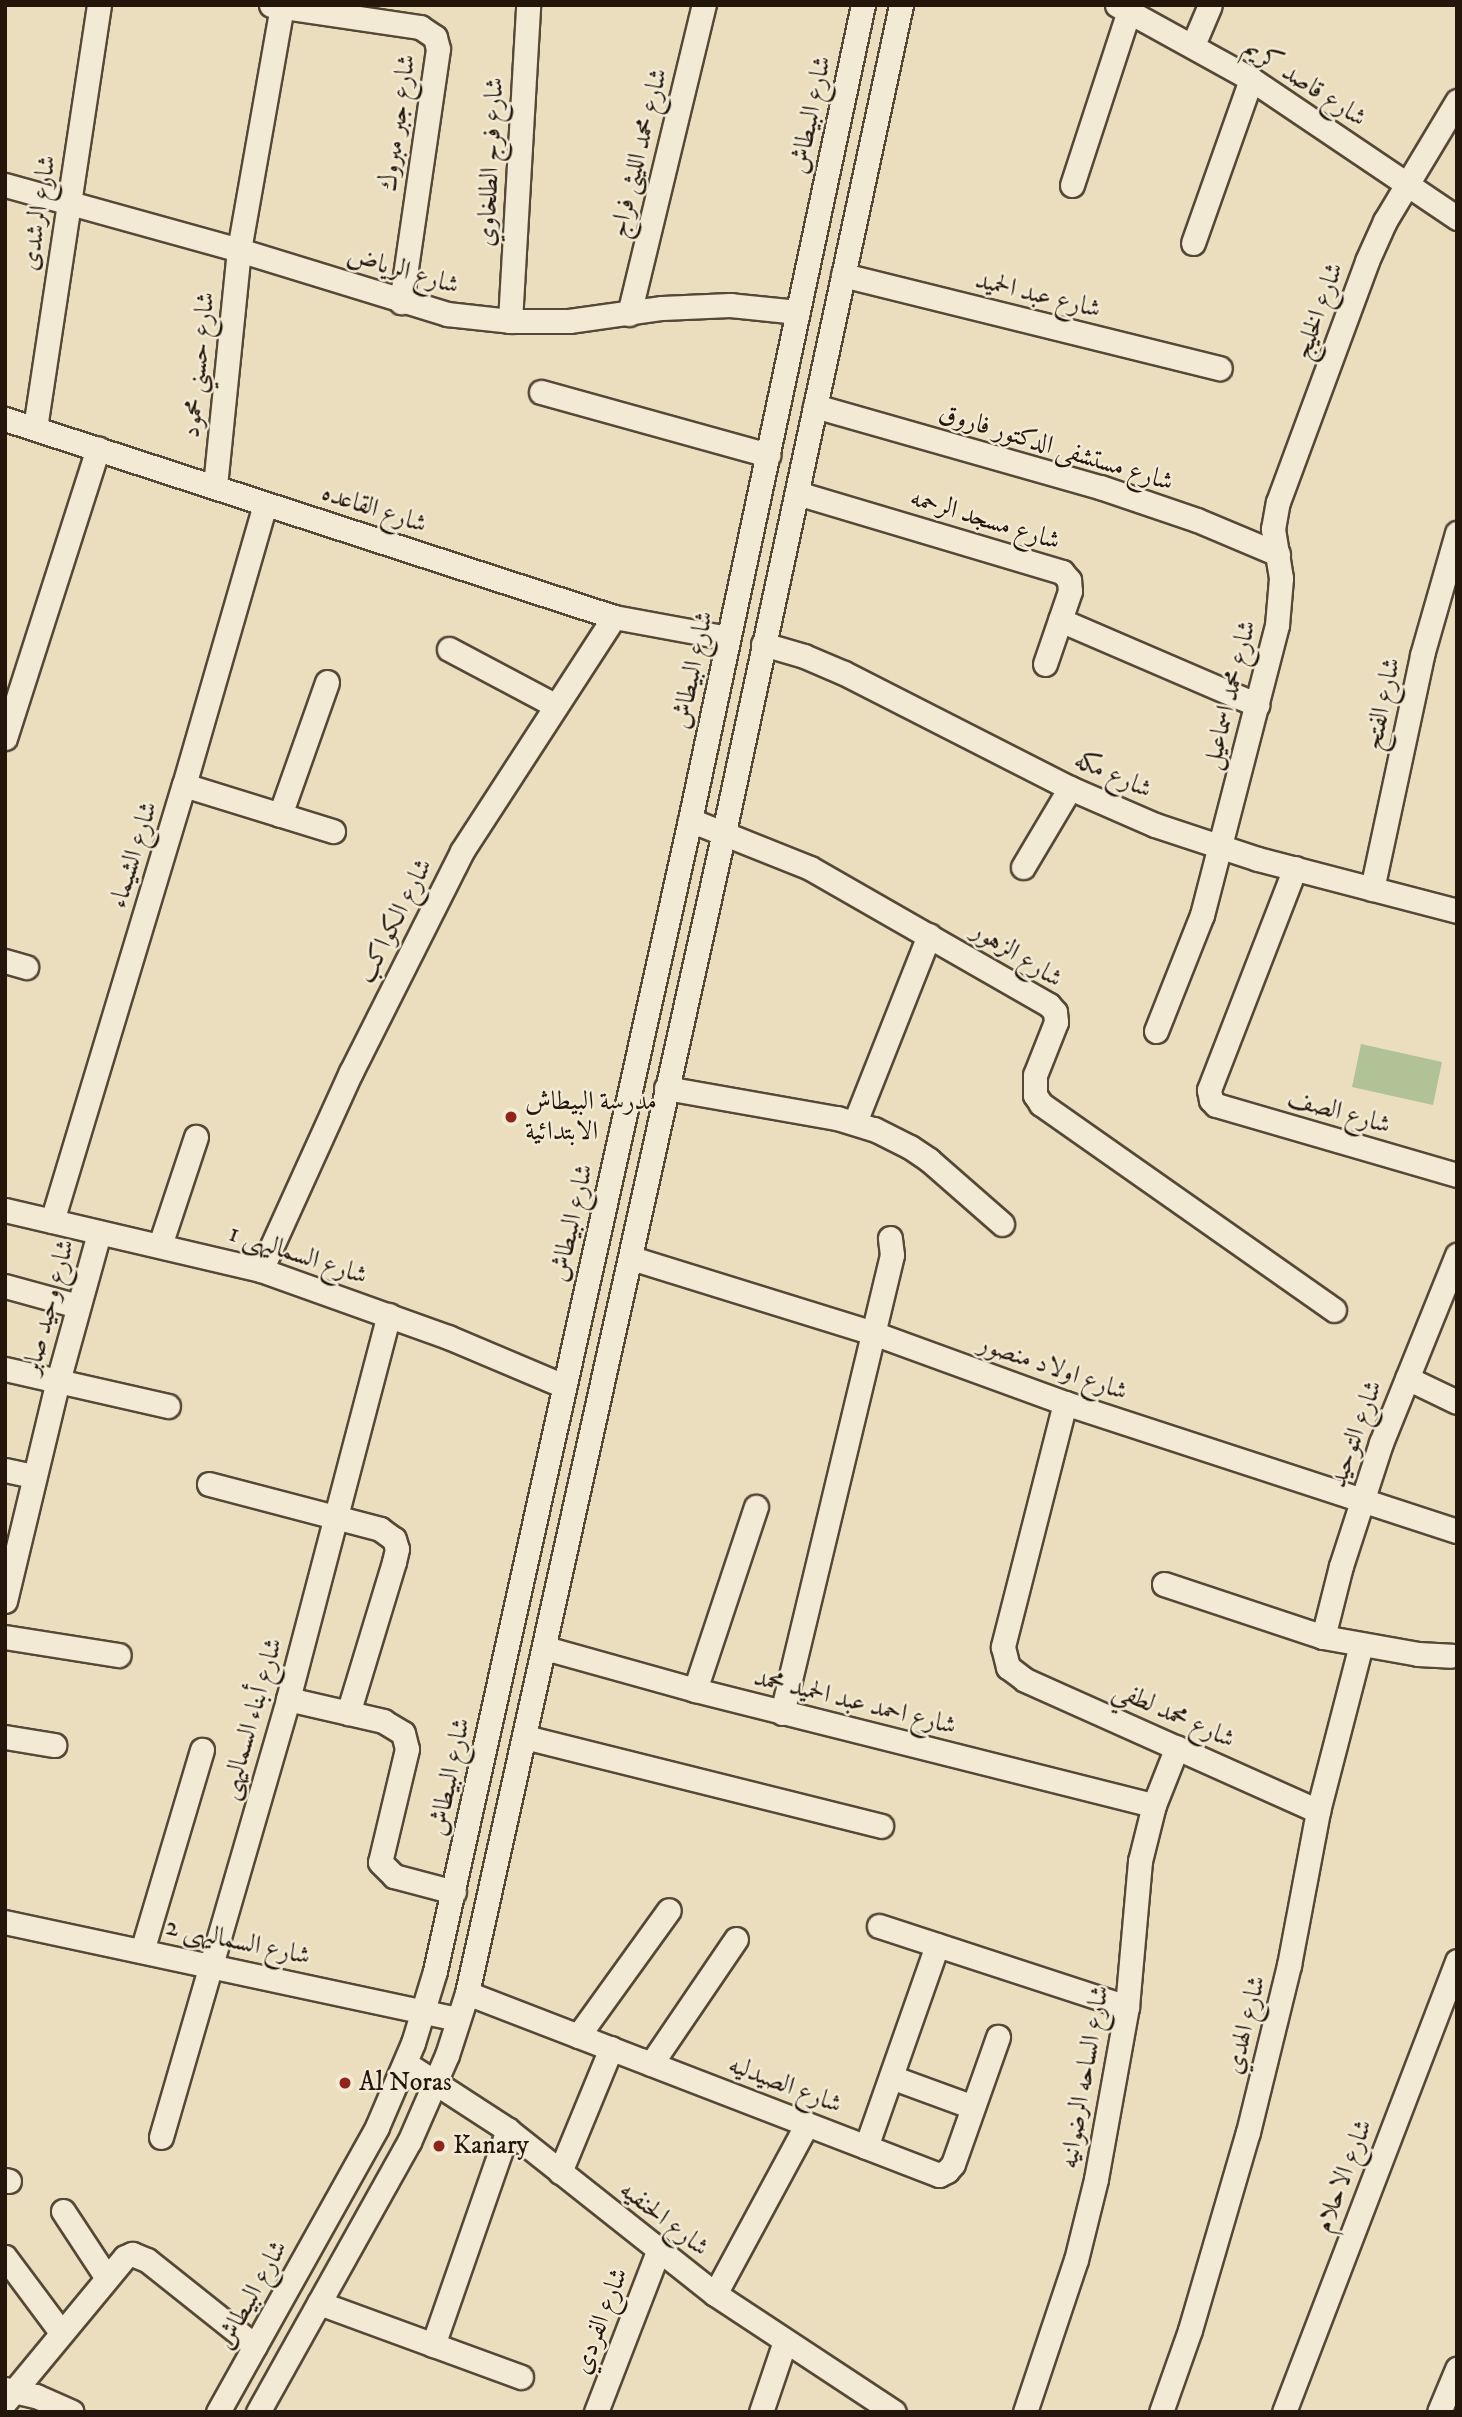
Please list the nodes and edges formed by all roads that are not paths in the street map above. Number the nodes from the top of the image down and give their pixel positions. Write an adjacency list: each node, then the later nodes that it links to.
1 (99, 5): 15 (street, شارع الرشدى)
2 (528, 5): 23 (street, شارع فرج الطلخاوي)
3 (704, 5): 22 (street, شارع محمد الليثى فراج)
4 (863, 5): 21 (street, شارع البيطاش)
5 (901, 5): 19 (street)
6 (1210, 5): 9 (street)
7 (278, 6): 18 (street, شارع حسني محمود); 20 (street, شارع جبر مبروك)
8 (1123, 8): 9 (street, شارع قاصد كريم); 14 (street)
9 (1193, 45): 10 (street, شارع قاصد كريم)
10 (1251, 79): 12 (street, شارع قاصد كريم); 17 (street)
11 (1457, 101): 12 (street, شارع الخليج)
12 (1406, 182): 16 (street, شارع قاصد كريم); 35 (street, شارع الخليج)
13 (5, 185): 15 (street, شارع الرياض)
14 (1072, 185)
15 (69, 202): 18 (street, شارع الرياض); 28 (street, شارع الرشدى)
16 (1457, 218)
17 (1193, 243)
18 (239, 250): 20 (street, شارع الرياض); 31 (street, شارع حسني محمود)
19 (843, 275): 24 (street, شارع عبد الحميد); 26 (street)
20 (401, 302): 23 (street, شارع الرياض)
21 (798, 312): 22 (street, شارع الرياض); 30 (street, شارع البيطاش)
22 (629, 314): 23 (street, شارع الرياض)
23 (510, 321)
24 (1220, 368)
25 (541, 392): 30 (street)
26 (815, 406): 32 (street); 35 (street, شارع مستشفى الدكتور فاروق)
27 (5, 419): 28 (street, شارع القاعده)
28 (35, 428): 29 (street, شارع القاعده)
29 (98, 449): 31 (street, شارع القاعده); 45 (street)
30 (768, 455): 38 (street, شارع البيطاش)
31 (215, 486): 33 (street, شارع القاعده)
32 (797, 493): 37 (street, شارع مسجد الرحمه); 39 (street)
33 (265, 504): 36 (street, شارع القاعده); 46 (street, شارع الشيماء)
34 (1457, 533): 55 (street, شارع الفتح)
35 (1278, 554): 43 (street, شارع محمد اسماعيل)
36 (614, 617): 38 (street, شارع القاعده); 44 (street, شارع الكواكب)
37 (1060, 620): 41 (street, شارع مسجد الرحمه); 43 (street)
38 (728, 638): 49 (street, شارع البيطاش)
39 (763, 645): 47 (street, شارع مكه); 51 (street)
40 (449, 649): 44 (street)
41 (1045, 664)
42 (327, 682): 48 (street)
43 (1257, 705): 52 (street, شارع محمد اسماعيل)
44 (556, 706): 71 (street, شارع الكواكب)
45 (5, 737)
46 (184, 785): 48 (street); 64 (street, شارع الشيماء)
47 (1070, 788): 52 (street, شارع مكه); 53 (street)
48 (280, 815): 50 (street)
49 (690, 820): 51 (street, شارع الزهور); 80 (street, شارع البيطاش)
50 (333, 831)
51 (724, 832): 57 (street, شارع الزهور); 59 (street)
52 (1222, 848): 54 (street, شارع مكه); 58 (street, شارع محمد اسماعيل)
53 (1024, 867)
54 (1295, 868): 55 (street, شارع مكه); 62 (street, شارع الصف)
55 (1372, 889): 56 (street, شارع مكه)
56 (1457, 911)
57 (929, 935): 60 (street); 74 (street, شارع الزهور)
58 (1156, 1031)
59 (666, 1088): 60 (street); 70 (street)
60 (855, 1122): 65 (street)
61 (196, 1137): 68 (street)
62 (1457, 1175)
63 (5, 1210): 64 (street, شارع السماليهى 1)
64 (52, 1221): 66 (street, شارع السماليهى 1)
65 (1002, 1224)
66 (99, 1233): 68 (street, شارع السماليهى 1); 73 (street, شارع وحيد صابر)
67 (890, 1238): 76 (street)
68 (160, 1245): 71 (street, شارع السماليهى 1)
69 (1457, 1255): 78 (street, شارع التوحيد)
70 (631, 1258): 76 (street, شارع اولاد منصور); 94 (street)
71 (261, 1270): 75 (street, شارع السماليهى 1)
72 (5, 1286): 73 (street)
73 (78, 1306): 79 (street, شارع وحيد صابر)
74 (1334, 1310)
75 (389, 1315): 80 (street, شارع السماليهى 1); 89 (street, شارع أبناء السماليهى)
76 (873, 1334): 82 (street, شارع اولاد منصور); 104 (street)
77 (5, 1369): 79 (street)
78 (1407, 1378): 81 (street); 87 (street, شارع التوحيد)
79 (58, 1381): 83 (street); 85 (street, شارع وحيد صابر)
80 (564, 1386): 93 (street, شارع البيطاش)
81 (1457, 1402)
82 (1065, 1403): 87 (street, شارع اولاد منصور); 108 (street, شارع محمد لطفي)
83 (168, 1406)
84 (5, 1470): 85 (street)
85 (34, 1476): 92 (street, شارع وحيد صابر)
86 (209, 1484): 89 (street)
87 (1362, 1500): 90 (street, شارع اولاد منصور); 96 (street, شارع التوحيد)
88 (756, 1507): 101 (street)
89 (338, 1516): 102 (street, شارع أبناء السماليهى); 103 (street)
90 (1457, 1531)
91 (1164, 1584): 96 (street)
92 (5, 1601)
93 (515, 1610): 94 (street); 113 (street, شارع البيطاش)
94 (551, 1620): 98 (street)
95 (5, 1637): 99 (street)
96 (1323, 1637): 97 (street)
97 (1362, 1645): 100 (street); 111 (street, شارع الهدي)
98 (545, 1648): 101 (street, شارع احمد عبد الحميد محمد); 106 (street)
99 (119, 1655)
100 (1451, 1656)
101 (695, 1690): 104 (street, شارع احمد عبد الحميد محمد)
102 (288, 1699): 103 (street); 121 (street, شارع أبناء السماليهى)
103 (348, 1713): 113 (street)
104 (782, 1713): 110 (street, شارع احمد عبد الحميد محمد)
105 (5, 1737): 107 (street)
106 (525, 1737): 112 (street); 122 (street)
107 (54, 1745)
108 (1177, 1747): 110 (street, شارع الساحه الرضوانيه); 111 (street, شارع محمد لطفي)
109 (202, 1750): 119 (street)
110 (1154, 1805): 123 (street, شارع الساحه الرضوانيه)
111 (1318, 1811): 159 (street, شارع الهدي)
112 (881, 1826)
113 (454, 1892): 124 (street, شارع البيطاش)
114 (669, 1910): 126 (street)
115 (5, 1922): 119 (street, شارع السماليهى 2)
116 (879, 1926): 118 (street)
117 (736, 1939): 130 (street)
118 (937, 1945): 123 (street); 131 (street)
119 (142, 1951): 121 (street, شارع السماليهى 2)
120 (1457, 1961): 160 (street, شارع الاحلام)
121 (212, 1965): 124 (street, شارع السماليهى 2); 136 (street, شارع أبناء السماليهى)
122 (467, 1993): 125 (street); 126 (street, شارع الصيدليه)
123 (1127, 2007): 158 (street, شارع الساحه الرضوانيه)
124 (424, 2010): 125 (street, شارع السماليهى 2); 129 (street, شارع البيطاش)
125 (458, 2019): 132 (street)
126 (578, 2036): 128 (street, شارع الصيدليه)
127 (998, 2037): 133 (street, شارع الصيدليه)
128 (611, 2048): 130 (street, شارع الصيدليه); 138 (street)
129 (405, 2063): 132 (street, شارع الحنفيه); 148 (street, شارع البيطاش)
130 (651, 2064): 134 (street, شارع الصيدليه)
131 (891, 2077): 133 (street); 137 (street)
132 (436, 2082): 135 (street, شارع الحنفيه); 144 (street)
133 (973, 2107): 137 (street, شارع الصيدليه)
134 (807, 2124): 137 (street, شارع الصيدليه); 143 (street)
135 (508, 2130): 138 (street, شارع الحنفيه); 147 (street)
136 (161, 2137)
137 (866, 2147)
138 (560, 2172): 140 (street, شارع الحنفيه)
139 (63, 2211): 142 (street)
140 (658, 2251): 143 (street, شارع الحنفيه); 155 (street, شارع الفردي)
141 (5, 2257): 145 (street)
142 (107, 2278): 145 (street); 148 (street)
143 (715, 2294): 146 (street, شارع الحنفيه)
144 (319, 2303): 147 (street); 154 (street)
145 (61, 2332): 151 (street)
146 (785, 2341): 156 (street); 157 (street, شارع الحنفيه)
147 (433, 2345): 150 (street)
148 (255, 2346): 153 (street, شارع البيطاش)
149 (1457, 2369): 161 (street)
150 (521, 2377)
151 (8, 2394): 152 (street)
152 (72, 2412)
153 (218, 2412)
154 (258, 2412)
155 (596, 2412)
156 (761, 2412)
157 (894, 2412)
158 (1025, 2412)
159 (1161, 2412)
160 (1284, 2412)
161 (1439, 2412)

